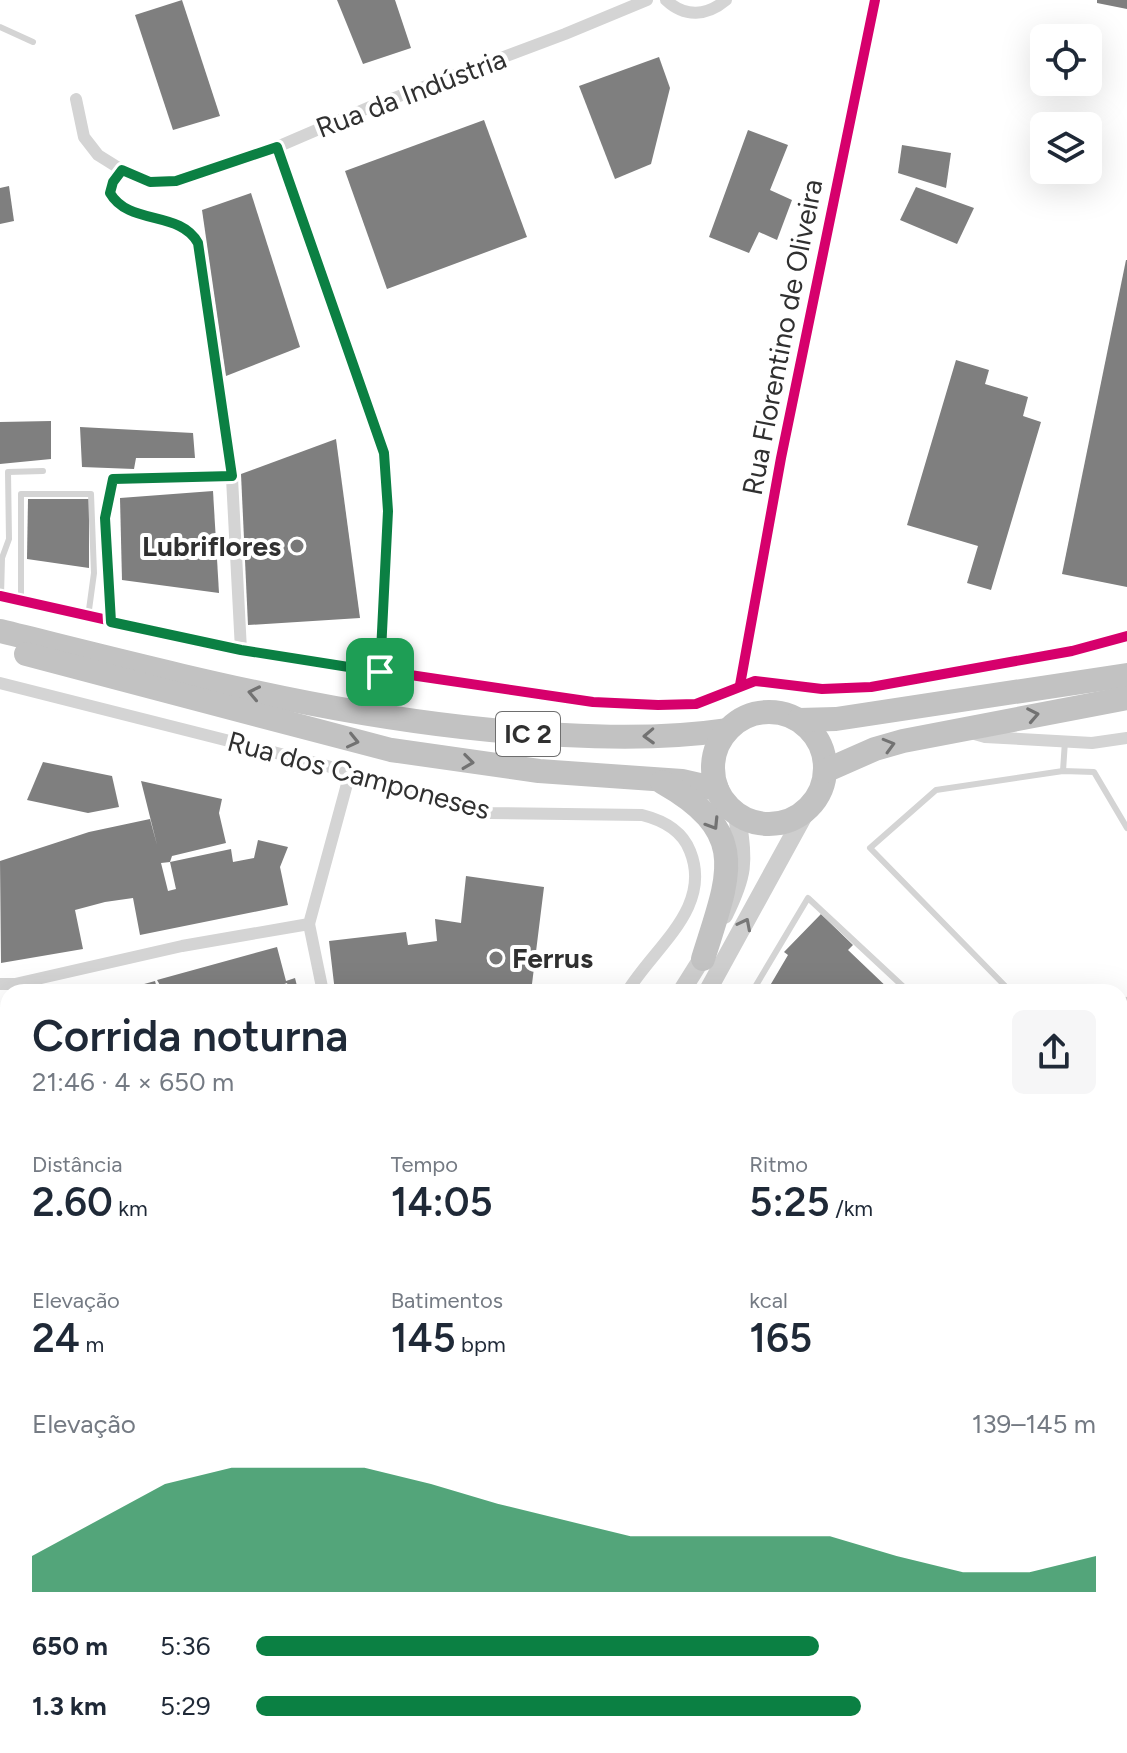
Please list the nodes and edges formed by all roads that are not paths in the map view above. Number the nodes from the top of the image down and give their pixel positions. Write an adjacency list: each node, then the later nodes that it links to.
1 (647, 0): 8 (street, Rua da Indústria)
2 (666, 0): 3 (street)
3 (726, 0)
4 (875, 0): 23 (street, Rua Florentino de Oliveira)
5 (0, 27): 6 (lane)
6 (33, 42)
7 (76, 99): 9 (street, Rua da Indústria)
8 (277, 147): 9 (street, Rua da Indústria); 20 (street)
9 (122, 170): 11 (street)
10 (43, 471): 12 (lane)
11 (232, 476): 15 (lane); 19 (street)
12 (1, 596): 13 (street)
13 (21, 601): 14 (street); 14 (lane)
14 (88, 617): 15 (street)
15 (111, 622): 19 (street)
16 (0, 631): 27 (highway, IC 2, one-way to 16)
17 (1127, 636): 23 (street)
18 (0, 648): 33 (highway, IC 2, one-way to 33)
19 (241, 650): 20 (street)
20 (380, 672): 23 (street)
21 (1127, 675): 25 (highway, IC 2)
22 (0, 683): 32 (street, Rua dos Camponeses)
23 (740, 685)
24 (1127, 698): 26 (highway, one-way to 24)
25 (799, 720): 27 (highway, IC 2); 30 (highway)
26 (956, 729): 29 (street); 30 (highway, one-way to 26)
27 (727, 730): 34 (highway)
28 (1127, 738): 29 (street)
29 (1065, 741): 31 (lane)
30 (825, 771): 35 (highway)
31 (1063, 771): 37 (lane); 47 (lane)
32 (350, 773): 38 (street); 42 (street, Rua dos Camponeses)
33 (653, 777): 34 (highway, IC 2); 39 (highway, one-way to 39)
34 (717, 789): 36 (highway)
35 (808, 808): 36 (highway); 44 (main road, one-way to 35)
36 (737, 813): 39 (main road)
37 (1127, 828)
38 (309, 924): 40 (street); 41 (street)
39 (703, 959): 43 (main road)
40 (0, 984)
41 (321, 984)
42 (633, 984)
43 (686, 984)
44 (711, 984)
45 (757, 984): 46 (lane)
46 (900, 984)
47 (1003, 984)

